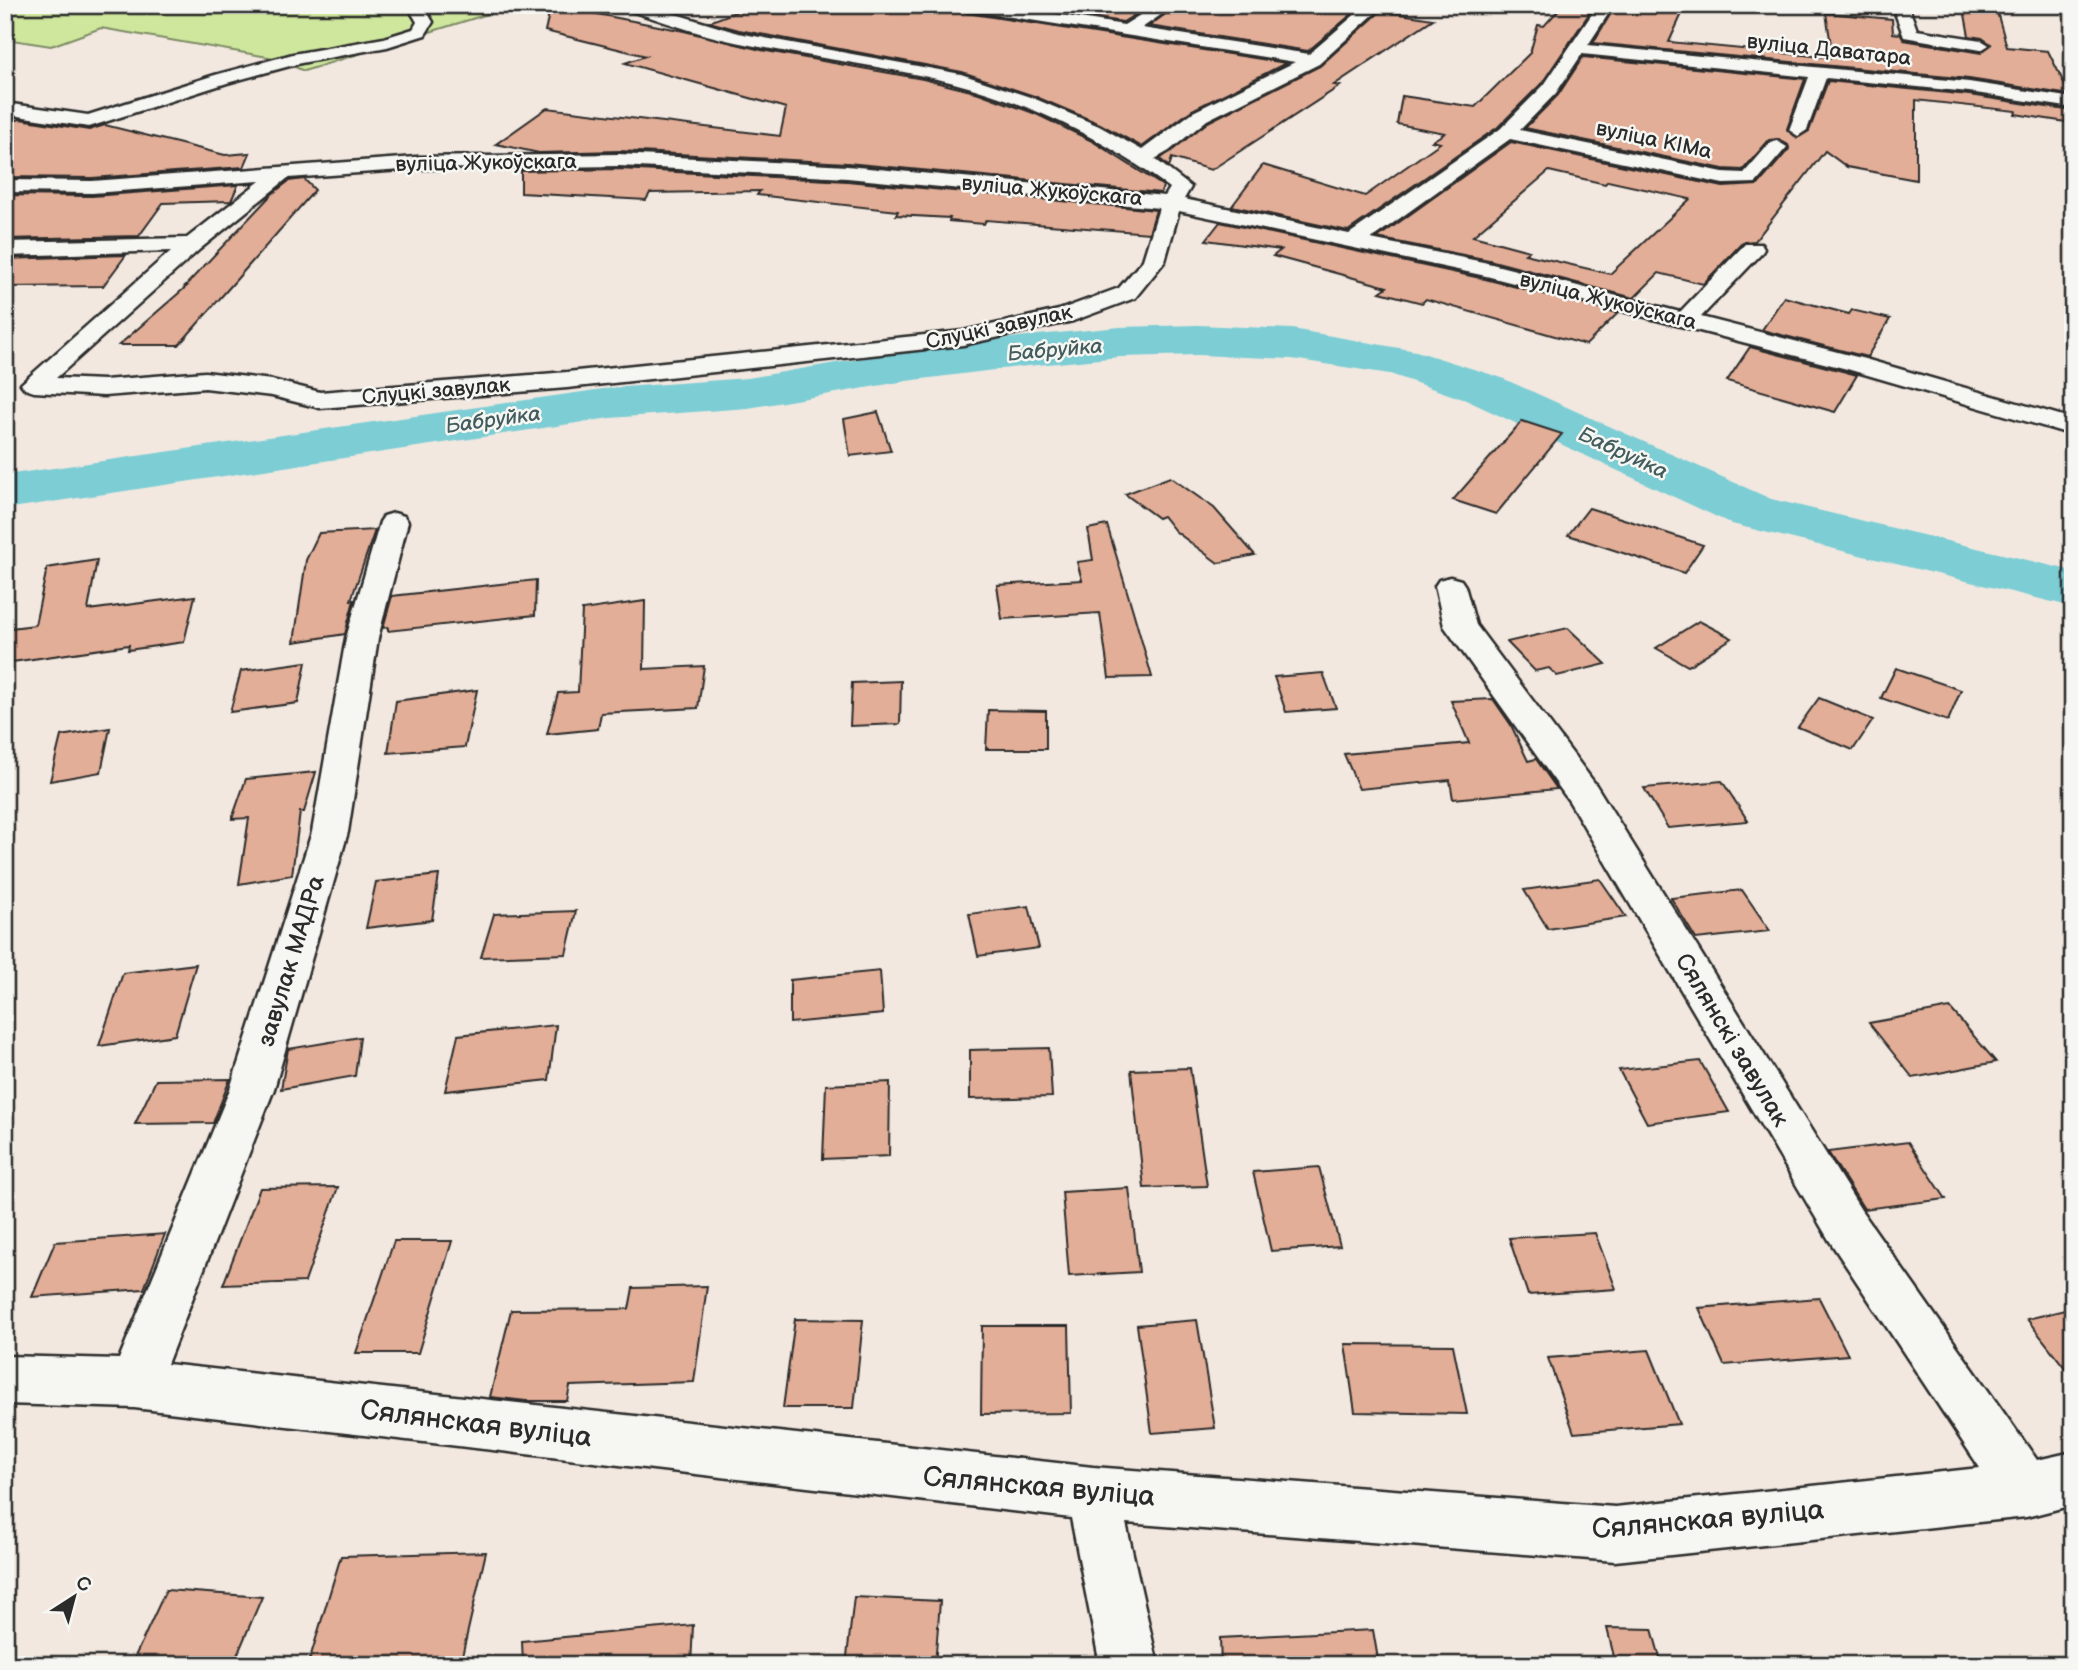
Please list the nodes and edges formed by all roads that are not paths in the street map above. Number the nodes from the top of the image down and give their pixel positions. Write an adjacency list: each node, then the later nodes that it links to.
1 (415, 5): 16 (street)
2 (628, 5): 9 (street)
3 (967, 5): 10 (street)
4 (1167, 5): 10 (street)
5 (1376, 5): 13 (street)
6 (1606, 5): 12 (street)
7 (1900, 5): 11 (street)
8 (694, 9): 9 (street)
9 (673, 17): 20 (street)
10 (1126, 31): 13 (street)
11 (1981, 45)
12 (1579, 48): 14 (street, вуліца Даватара); 18 (street)
13 (1312, 60): 20 (street)
14 (1820, 71): 15 (street, вуліца Даватара); 17 (street)
15 (2073, 103)
16 (5, 108)
17 (1798, 130)
18 (1507, 133): 19 (street, вуліца КІМа); 24 (street)
19 (1777, 147)
20 (1142, 158): 23 (street)
21 (284, 172): 22 (street, вуліца Жукоўскага); 23 (street, вуліца Жукоўскага); 25 (street)
22 (5, 186)
23 (1171, 203): 24 (street, вуліца Жукоўскага); 29 (street, Слуцкі завулак)
24 (1355, 240): 28 (street, вуліца Жукоўскага)
25 (192, 244): 26 (street); 29 (street)
26 (5, 249)
27 (1753, 249): 28 (street)
28 (1685, 321): 31 (street, вуліца Жукоўскага)
29 (34, 384): 30 (street, Слуцкі завулак)
30 (5, 385)
31 (2073, 427)
32 (394, 522): 35 (street, завулак МАДРа)
33 (1450, 586): 36 (street, Сялянскі завулак)
34 (5, 1380): 35 (street, Сялянская вуліца)
35 (134, 1384): 37 (street, Сялянская вуліца)
36 (2049, 1484): 37 (street, Сялянская вуліца)
37 (1093, 1493): 38 (street)
38 (1129, 1665)

